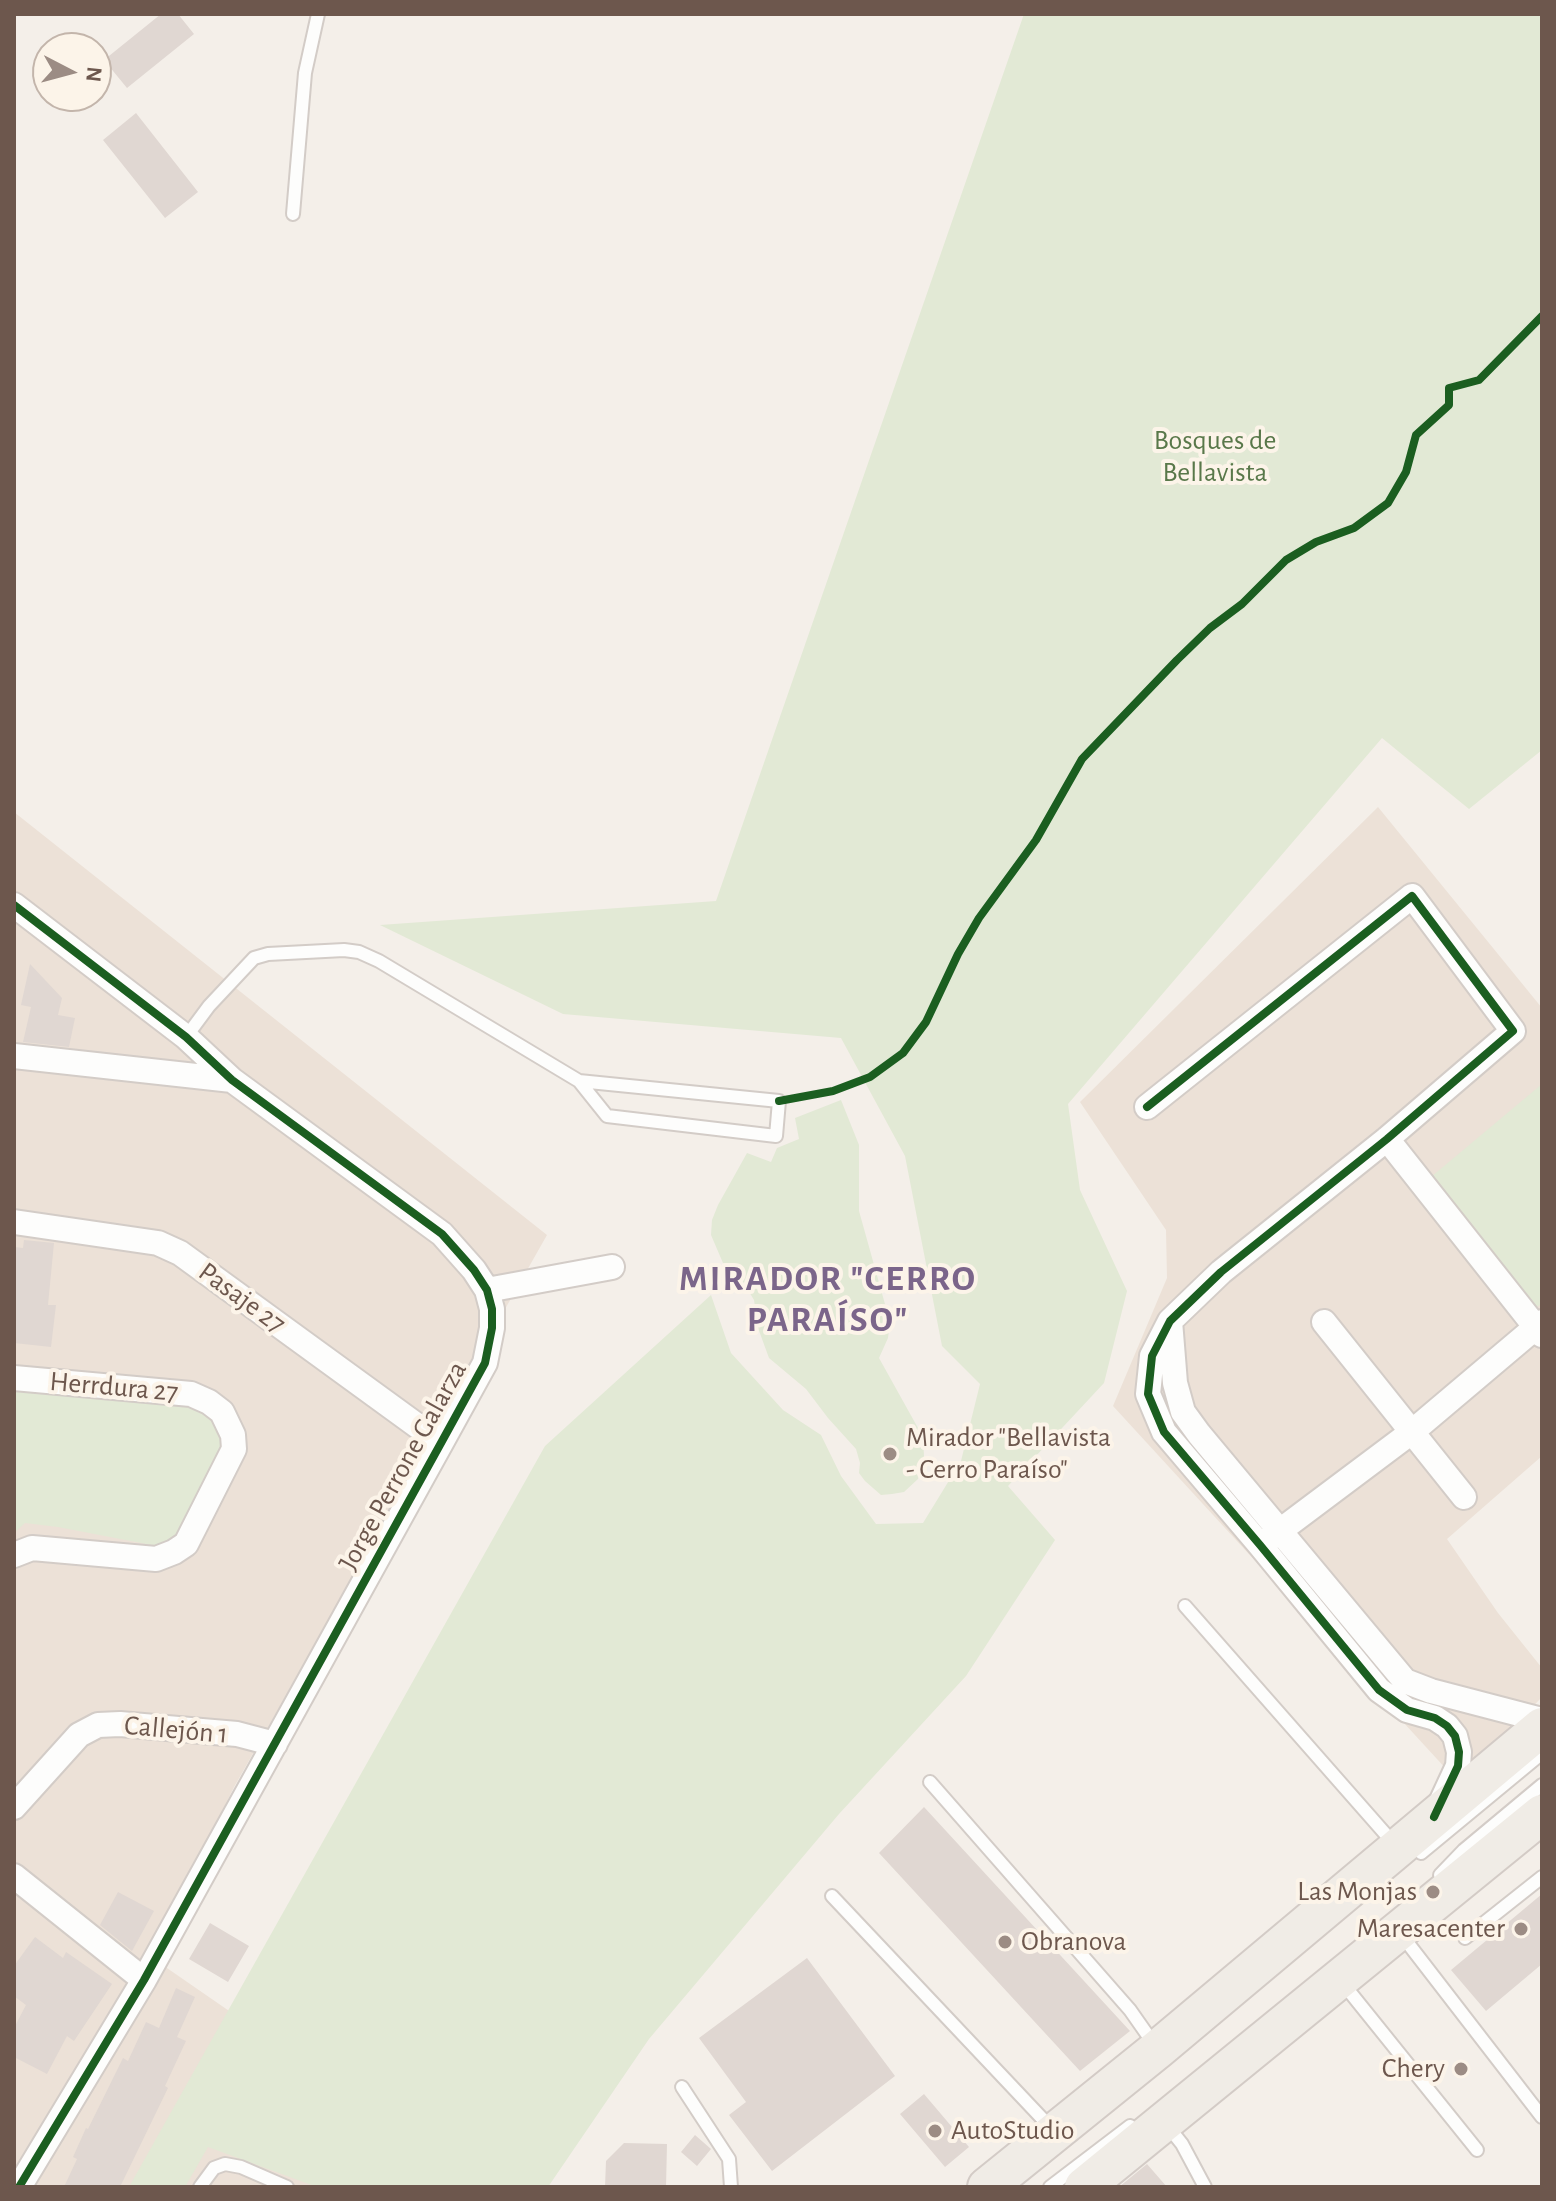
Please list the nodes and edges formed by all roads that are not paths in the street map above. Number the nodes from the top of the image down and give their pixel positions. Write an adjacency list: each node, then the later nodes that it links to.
1 (318, 14): 2 (lane)
2 (293, 214)
3 (14, 905): 4 (street)
4 (186, 1037): 6 (street); 7 (lane)
5 (14, 1056): 6 (street)
6 (232, 1080): 12 (street)
7 (579, 1081): 7 (lane)
8 (1147, 1107): 9 (street)
9 (1387, 1139): 13 (street); 15 (street)
10 (14, 1222): 18 (street, Pasaje 27)
11 (612, 1267): 12 (street)
12 (487, 1290): 18 (street, Jorge Perrone Galarza)
13 (1170, 1321): 20 (street); 21 (street)
14 (1324, 1322): 17 (street)
15 (1540, 1328): 17 (street)
16 (14, 1378): 22 (street, Herrdura 27)
17 (1413, 1431): 19 (street); 20 (street)
18 (441, 1443): 26 (street, Jorge Perrone Galarza)
19 (1464, 1497)
20 (1282, 1531): 21 (street); 24 (street)
21 (1260, 1545): 31 (street)
22 (14, 1555)
23 (1185, 1606): 33 (lane)
24 (1542, 1720)
25 (1542, 1727): 31 (main road)
26 (275, 1744): 30 (street, Callejón 1); 41 (street, Jorge Perrone Galarza)
27 (1542, 1753): 33 (lane)
28 (930, 1782): 42 (lane)
29 (1542, 1785): 36 (lane)
30 (14, 1807)
31 (1434, 1817): 33 (main road)
32 (1538, 1824): 38 (main road)
33 (1403, 1856): 42 (main road)
34 (14, 1876): 41 (street)
35 (1542, 1877): 39 (lane)
36 (1426, 1889)
37 (832, 1896): 46 (lane)
38 (1398, 1930): 40 (main road); 44 (lane)
39 (1465, 1938)
40 (1338, 1979): 45 (main road); 47 (lane)
41 (144, 1980): 48 (street, Jorge Perrone Galarza)
42 (1158, 2049): 46 (main road)
43 (682, 2087): 51 (lane)
44 (1542, 2117)
45 (1154, 2118): 53 (lane); 54 (main road); 55 (lane)
46 (1055, 2132): 52 (main road)
47 (1477, 2150)
48 (19, 2187)
49 (200, 2187): 50 (lane)
50 (287, 2187)
51 (731, 2187)
52 (987, 2187)
53 (1050, 2187)
54 (1084, 2187)
55 (1205, 2187)

